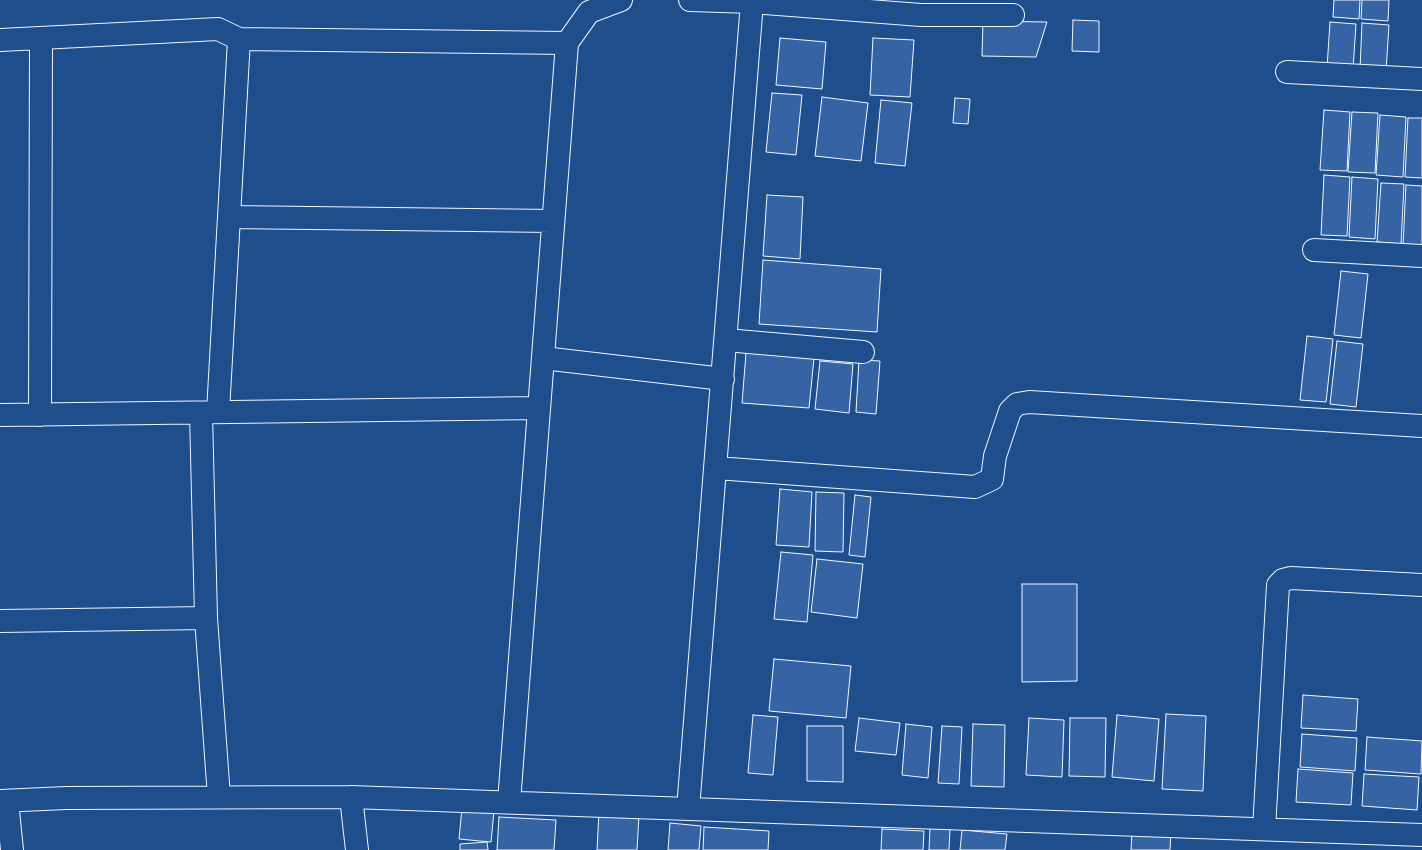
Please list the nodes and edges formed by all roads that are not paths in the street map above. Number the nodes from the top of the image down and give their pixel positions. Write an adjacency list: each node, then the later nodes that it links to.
1 (621, 0): 8 (street)
2 (690, 0): 3 (street)
3 (752, 2): 4 (street); 15 (street)
4 (1013, 15)
5 (41, 39): 6 (street); 7 (street); 22 (street)
6 (239, 39): 8 (street); 11 (street)
7 (0, 40)
8 (567, 42): 12 (street)
9 (1287, 72): 10 (street)
10 (1422, 79)
11 (229, 217): 12 (street); 20 (street)
12 (553, 221): 17 (street)
13 (1314, 250): 14 (street)
14 (1422, 256)
15 (726, 340): 16 (street); 18 (street)
16 (863, 352)
17 (543, 358): 18 (street); 19 (street)
18 (723, 379): 24 (street)
19 (539, 408): 20 (street); 31 (street)
20 (210, 412): 22 (street); 26 (street)
21 (0, 415): 22 (street)
22 (40, 415)
23 (1422, 426): 24 (street)
24 (716, 468): 32 (street)
25 (1422, 585): 33 (street)
26 (206, 618): 27 (street); 28 (street)
27 (0, 620)
28 (219, 797): 29 (street); 30 (street)
29 (351, 797): 31 (street); 36 (street)
30 (3, 800): 35 (street)
31 (509, 802): 32 (street)
32 (688, 809): 33 (street)
33 (1264, 829): 34 (street)
34 (1422, 835)
35 (12, 850)
36 (357, 850)

